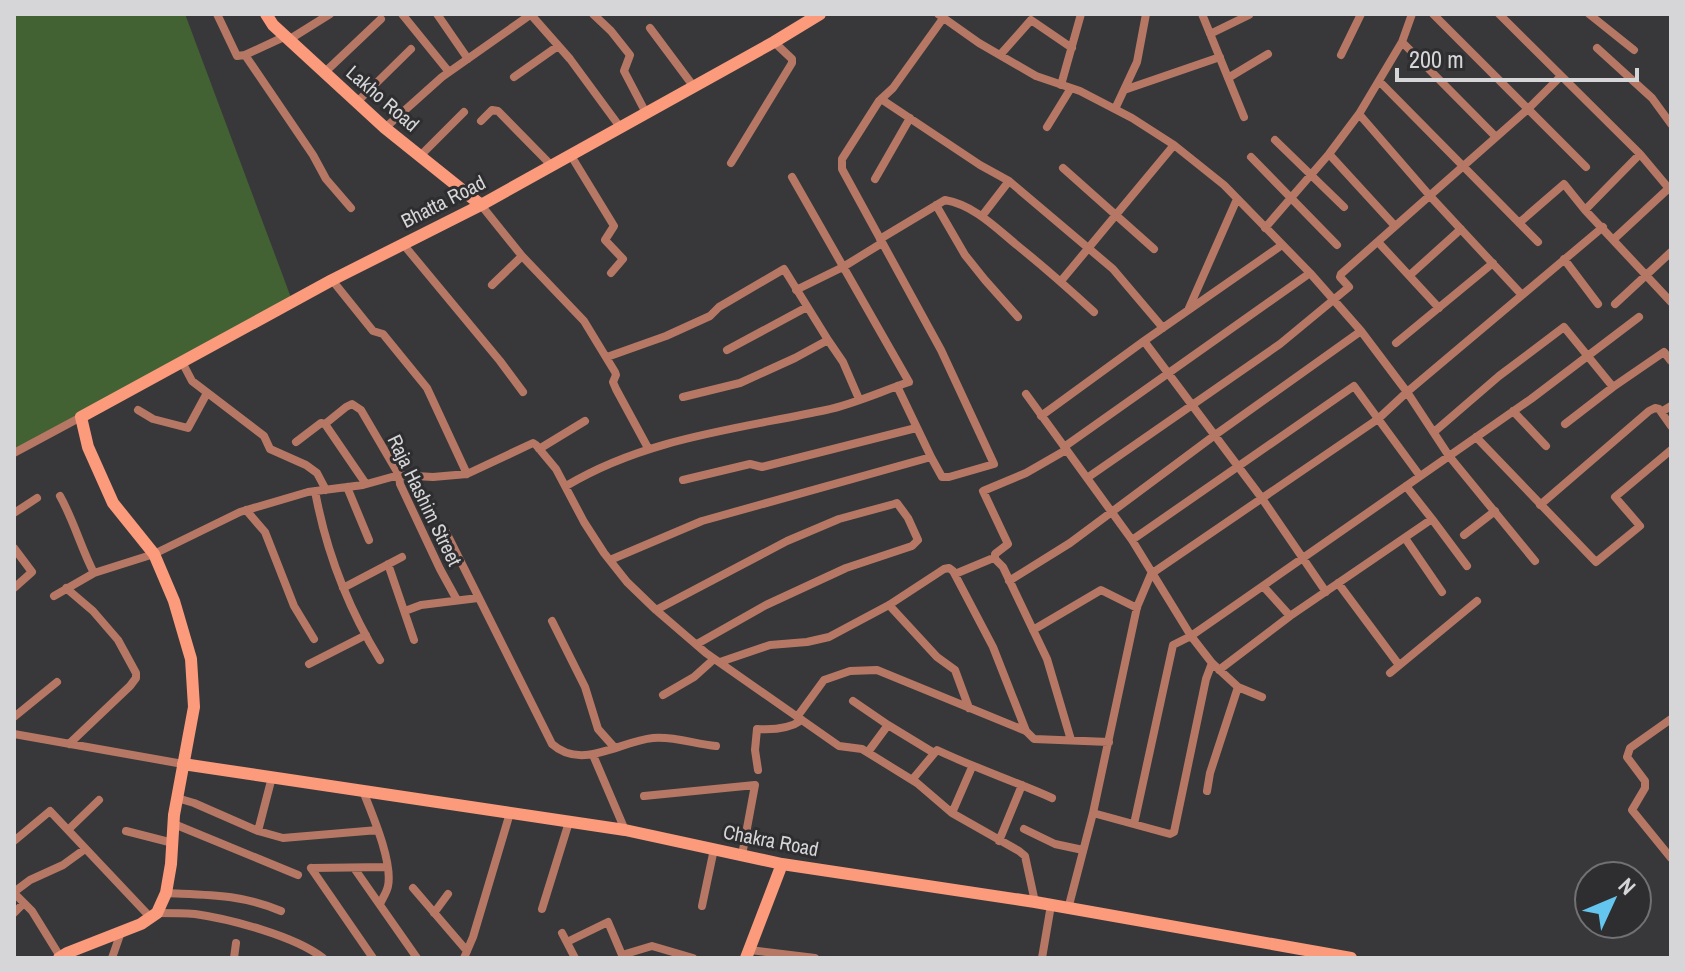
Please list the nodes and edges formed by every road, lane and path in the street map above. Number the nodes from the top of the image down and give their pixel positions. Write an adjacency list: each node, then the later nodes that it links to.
1 (217, 14): 30 (street)
2 (266, 14): 21 (main road, Lakho Road)
3 (330, 14): 21 (street)
4 (402, 14): 35 (street)
5 (437, 14): 34 (street)
6 (593, 14): 49 (street)
7 (820, 14): 22 (main road, Bhatta Road)
8 (1081, 14): 25 (street)
9 (1146, 14): 43 (street)
10 (1202, 14): 20 (street)
11 (1361, 14): 32 (street)
12 (1412, 14): 23 (street)
13 (1433, 14): 47 (street)
14 (1499, 14): 37 (street)
15 (941, 15): 31 (street); 44 (street)
16 (1249, 15): 20 (street)
17 (1596, 16): 28 (street)
18 (381, 19): 36 (street)
19 (650, 28): 42 (street)
20 (1210, 34): 33 (street)
21 (288, 37): 30 (street); 36 (main road, Lakho Road)
22 (774, 42): 42 (main road, Bhatta Road); 66 (street)
23 (1402, 42): 40 (street); 58 (street)
24 (558, 46): 34 (street); 38 (street); 55 (street)
25 (1072, 48): 31 (street); 41 (street)
26 (1597, 48): 54 (street)
27 (411, 49): 45 (street)
28 (1634, 50)
29 (1268, 54): 39 (street)
30 (245, 55): 82 (street)
31 (1000, 55): 41 (street)
32 (1341, 55)
33 (1220, 57): 39 (street); 43 (street)
34 (468, 59): 35 (street)
35 (449, 72): 57 (street)
36 (324, 73): 45 (main road, Lakho Road)
37 (1561, 76): 47 (street); 63 (street)
38 (514, 77)
39 (1228, 78): 51 (street)
40 (1379, 81): 50 (street); 68 (street)
41 (1066, 86): 46 (street); 56 (street)
42 (694, 87): 49 (main road, Bhatta Road)
43 (1124, 90): 46 (street)
44 (881, 99): 52 (street); 92 (street)
45 (357, 102): 57 (main road, Lakho Road)
46 (1115, 109): 60 (street)
47 (1528, 109): 58 (street); 69 (street)
48 (464, 112): 64 (street)
49 (646, 113): 55 (main road, Bhatta Road)
50 (1359, 114): 62 (street); 76 (street)
51 (1244, 117)
52 (910, 118): 73 (street); 74 (street)
53 (481, 121): 67 (street)
54 (1671, 124)
55 (620, 127): 61 (main road, Bhatta Road)
56 (1047, 127)
57 (385, 128): 64 (main road, Lakho Road)
58 (1496, 137): 68 (street)
59 (1275, 140): 71 (street)
60 (1174, 145): 78 (street); 85 (street)
61 (570, 154): 67 (main road, Bhatta Road); 105 (street)
62 (1329, 154): 71 (street); 87 (street)
63 (1640, 154): 75 (street); 83 (street)
64 (420, 156): 79 (main road, Lakho Road)
65 (1251, 157): 77 (street)
66 (731, 163)
67 (551, 165): 79 (main road, Bhatta Road)
68 (1464, 166): 76 (street); 86 (street)
69 (1586, 167)
70 (1063, 168): 85 (street)
71 (1310, 176): 77 (street); 81 (street)
72 (792, 177): 104 (street)
73 (875, 179)
74 (1009, 181): 84 (street); 98 (street)
75 (1670, 189): 91 (street)
76 (1430, 196): 87 (street); 90 (street)
77 (1291, 198): 89 (street); 97 (street)
78 (1237, 199): 89 (street); 120 (street)
79 (481, 205): 95 (main road, Bhatta Road); 101 (street)
80 (936, 205): 84 (street); 92 (street); 122 (street)
81 (1344, 207)
82 (351, 208)
83 (1585, 210): 86 (street); 88 (street)
84 (982, 216): 110 (street)
85 (1116, 216): 98 (street); 99 (street)
86 (1519, 223): 94 (street)
87 (1395, 226): 93 (street)
88 (1603, 227): 91 (street); 102 (street)
89 (1265, 228): 96 (street)
90 (1461, 229): 103 (street); 108 (street)
91 (1614, 239): 107 (street)
92 (881, 241): 104 (street); 167 (street)
93 (1378, 242): 108 (street); 114 (street)
94 (1538, 242)
95 (403, 244): 109 (main road, Bhatta Road); 137 (street)
96 (1282, 245): 106 (street); 120 (street)
97 (1337, 245)
98 (1088, 249): 110 (street); 124 (street)
99 (1154, 249)
100 (1671, 252): 107 (street)
101 (522, 256): 111 (street); 131 (street)
102 (1564, 259): 113 (street); 116 (street)
103 (1493, 263): 113 (street); 119 (street)
104 (843, 267): 112 (street); 135 (street)
105 (611, 273)
106 (1310, 273): 114 (street); 134 (street)
107 (1646, 274): 115 (street); 117 (street)
108 (1410, 275): 119 (street)
109 (332, 280): 133 (main road, Bhatta Road); 169 (street)
110 (1061, 281): 121 (street)
111 (492, 285)
112 (796, 290): 118 (street); 131 (street)
113 (1522, 295): 138 (street)
114 (1335, 300): 125 (street); 143 (street)
115 (1671, 302)
116 (1598, 304)
117 (1615, 304)
118 (807, 307): 126 (street); 129 (street)
119 (1439, 308): 128 (street)
120 (1188, 310): 124 (street)
121 (1094, 312)
122 (1018, 317)
123 (1639, 317): 130 (street)
124 (1163, 328): 127 (street)
125 (1361, 331): 138 (street); 157 (street)
126 (828, 340): 141 (street); 142 (street)
127 (1144, 341): 134 (street); 148 (street)
128 (1396, 343)
129 (727, 350)
130 (1588, 355): 136 (street); 146 (street); 156 (street)
131 (607, 357): 161 (street)
132 (1671, 361): 136 (street)
133 (182, 362): 139 (street); 149 (main road, Bhatta Road)
134 (1169, 374): 143 (street); 162 (street)
135 (897, 386): 142 (street); 155 (street)
136 (1613, 387): 153 (street)
137 (523, 392)
138 (1407, 392): 150 (street); 156 (street)
139 (207, 393): 145 (street); 178 (street)
140 (1026, 394): 148 (street)
141 (683, 397)
142 (859, 399): 161 (street)
143 (1193, 405): 157 (street); 172 (street)
144 (1671, 406): 147 (street)
145 (138, 410)
146 (1513, 411): 158 (street); 160 (street)
147 (1661, 412): 154 (street); 183 (street)
148 (1041, 416): 162 (street)
149 (81, 417): 165 (street); 195 (main road)
150 (1378, 419): 168 (street); 171 (street); 181 (street)
151 (585, 421): 163 (street)
152 (325, 424): 159 (street); 170 (street, Raja Hashim Street); 174 (street)
153 (1565, 424)
154 (1671, 426)
155 (916, 428): 167 (street); 173 (street)
156 (1434, 432): 166 (street)
157 (1215, 435): 168 (street); 185 (street)
158 (1476, 437): 166 (street); 183 (street)
159 (296, 442)
160 (1546, 446)
161 (648, 448): 175 (street)
162 (1065, 448): 172 (street); 197 (street)
163 (539, 449): 169 (street); 175 (street)
164 (1671, 450): 183 (street)
165 (14, 453)
166 (1449, 456): 171 (street); 186 (street)
167 (931, 457): 199 (street)
168 (1238, 466): 181 (street); 193 (street)
169 (467, 474): 170 (street)
170 (399, 475): 174 (street); 216 (street, Raja Hashim Street)
171 (1420, 476): 176 (street)
172 (1087, 478): 185 (street)
173 (683, 480)
174 (366, 484): 177 (street)
175 (566, 486): 199 (street)
176 (1406, 486): 188 (street); 198 (street)
177 (347, 487): 178 (street); 192 (street)
178 (326, 490): 179 (street)
179 (315, 491): 184 (street); 211 (street)
180 (60, 496): 203 (street)
181 (1261, 497): 198 (street); 205 (street)
182 (37, 498): 187 (street)
183 (1540, 505)
184 (246, 510): 195 (street); 227 (street)
185 (1111, 511): 193 (street); 206 (street)
186 (1495, 511): 190 (street); 200 (street)
187 (14, 513)
188 (1432, 519): 191 (street); 202 (street)
189 (443, 526): 215 (street)
190 (1464, 535)
191 (1405, 538): 207 (street); 213 (street)
192 (369, 540)
193 (1132, 540): 205 (street)
194 (14, 548): 209 (street)
195 (154, 554): 203 (street); 256 (main road)
196 (402, 557): 201 (street)
197 (995, 559): 204 (street); 206 (street)
198 (1303, 559): 208 (street); 212 (street)
199 (610, 560): 220 (street)
200 (1535, 561)
201 (388, 564): 211 (street); 221 (street)
202 (1467, 566)
203 (94, 573): 210 (street)
204 (955, 574): 218 (street); 246 (street)
205 (1151, 574): 219 (street); 226 (street)
206 (1009, 581): 224 (street)
207 (1338, 583): 212 (street); 233 (street)
208 (1263, 586): 222 (street); 226 (street)
209 (14, 588)
210 (66, 588): 214 (street); 250 (street)
211 (343, 588): 225 (street)
212 (1326, 592): 222 (street)
213 (1442, 592)
214 (54, 596)
215 (478, 598): 216 (street); 255 (street)
216 (457, 600): 221 (street)
217 (1477, 601): 233 (street)
218 (889, 605): 231 (street); 241 (street)
219 (1137, 608): 224 (street); 249 (street)
220 (656, 610): 229 (street); 229 (street)
221 (405, 611): 228 (street)
222 (1290, 616): 234 (street)
223 (552, 621): 252 (street)
224 (1033, 630): 248 (street)
225 (366, 635): 230 (street); 232 (street)
226 (1191, 636): 234 (street); 273 (street)
227 (314, 639)
228 (414, 640)
229 (697, 644): 231 (street)
230 (380, 660)
231 (717, 661): 238 (street); 243 (street)
232 (309, 664)
233 (1399, 665): 235 (street)
234 (1215, 667): 237 (street); 273 (street)
235 (1390, 673)
236 (57, 682): 242 (street)
237 (1238, 687): 239 (street); 263 (street)
238 (663, 695)
239 (1262, 697)
240 (853, 701): 245 (street)
241 (969, 708): 243 (street); 246 (street)
242 (14, 717)
243 (800, 718): 253 (street); 258 (street)
244 (1671, 719): 287 (street)
245 (888, 725): 253 (street); 254 (street)
246 (1026, 731): 248 (street)
247 (14, 734): 250 (street)
248 (1071, 740): 249 (street)
249 (1109, 742): 270 (street)
250 (69, 744): 256 (street)
251 (716, 746): 252 (street)
252 (614, 747): 255 (street)
253 (868, 752): 260 (street)
254 (934, 753): 257 (street); 260 (street)
255 (593, 755): 277 (street)
256 (183, 764): 259 (main road, Chakra Road); 265 (main road)
257 (972, 767): 261 (street); 269 (street)
258 (758, 770)
259 (272, 777): 262 (main road, Chakra Road); 279 (street)
260 (912, 780): 269 (street)
261 (1022, 785): 266 (street); 281 (street)
262 (363, 791): 268 (main road, Chakra Road); 276 (street)
263 (1207, 791)
264 (644, 796): 286 (street)
265 (177, 798): 272 (main road); 279 (street)
266 (1052, 798)
267 (99, 800): 275 (street)
268 (510, 813): 271 (main road, Chakra Road); 313 (street)
269 (952, 813): 281 (street)
270 (1093, 813): 273 (street); 285 (street)
271 (569, 822): 277 (main road, Chakra Road); 301 (street)
272 (174, 824): 282 (main road); 291 (street)
273 (1134, 824)
274 (1024, 829): 285 (street)
275 (68, 830): 280 (street); 283 (street)
276 (378, 830): 279 (street); 289 (street)
277 (625, 830): 284 (main road, Chakra Road)
278 (126, 831): 282 (street)
279 (258, 831)
280 (15, 838)
281 (999, 841): 296 (street)
282 (173, 843): 294 (main road)
283 (85, 849): 293 (street); 306 (street)
284 (714, 849): 286 (main road, Chakra Road); 300 (street)
285 (1083, 850): 302 (street)
286 (742, 855): 288 (main road, Chakra Road)
287 (1671, 858)
288 (782, 864): 296 (main road, Chakra Road); 312 (main road)
289 (387, 867): 290 (street); 298 (street)
290 (354, 868): 298 (street); 318 (street)
291 (298, 875)
292 (413, 888): 305 (street)
293 (14, 893): 297 (street)
294 (166, 893): 303 (street); 306 (main road)
295 (448, 894): 305 (street)
296 (1035, 902): 299 (main road, Chakra Road)
297 (24, 903): 304 (street); 314 (street)
298 (380, 904): 319 (street)
299 (1051, 905): 302 (main road, Chakra Road); 323 (street)
300 (702, 906)
301 (542, 909)
302 (1068, 909): 324 (main road, Chakra Road)
303 (281, 911)
304 (14, 913)
305 (434, 913): 313 (street)
306 (154, 915): 307 (main road); 311 (street)
307 (121, 932): 314 (main road); 315 (street)
308 (562, 933): 309 (street)
309 (567, 942): 320 (street); 321 (street)
310 (236, 943): 316 (street)
311 (310, 954): 317 (street)
312 (748, 954): 322 (street)
313 (465, 955)
314 (60, 958)
315 (112, 958)
316 (234, 958)
317 (323, 958)
318 (373, 958)
319 (417, 958)
320 (575, 958)
321 (693, 958)
322 (815, 958)
323 (1042, 958)
324 (1351, 958)

